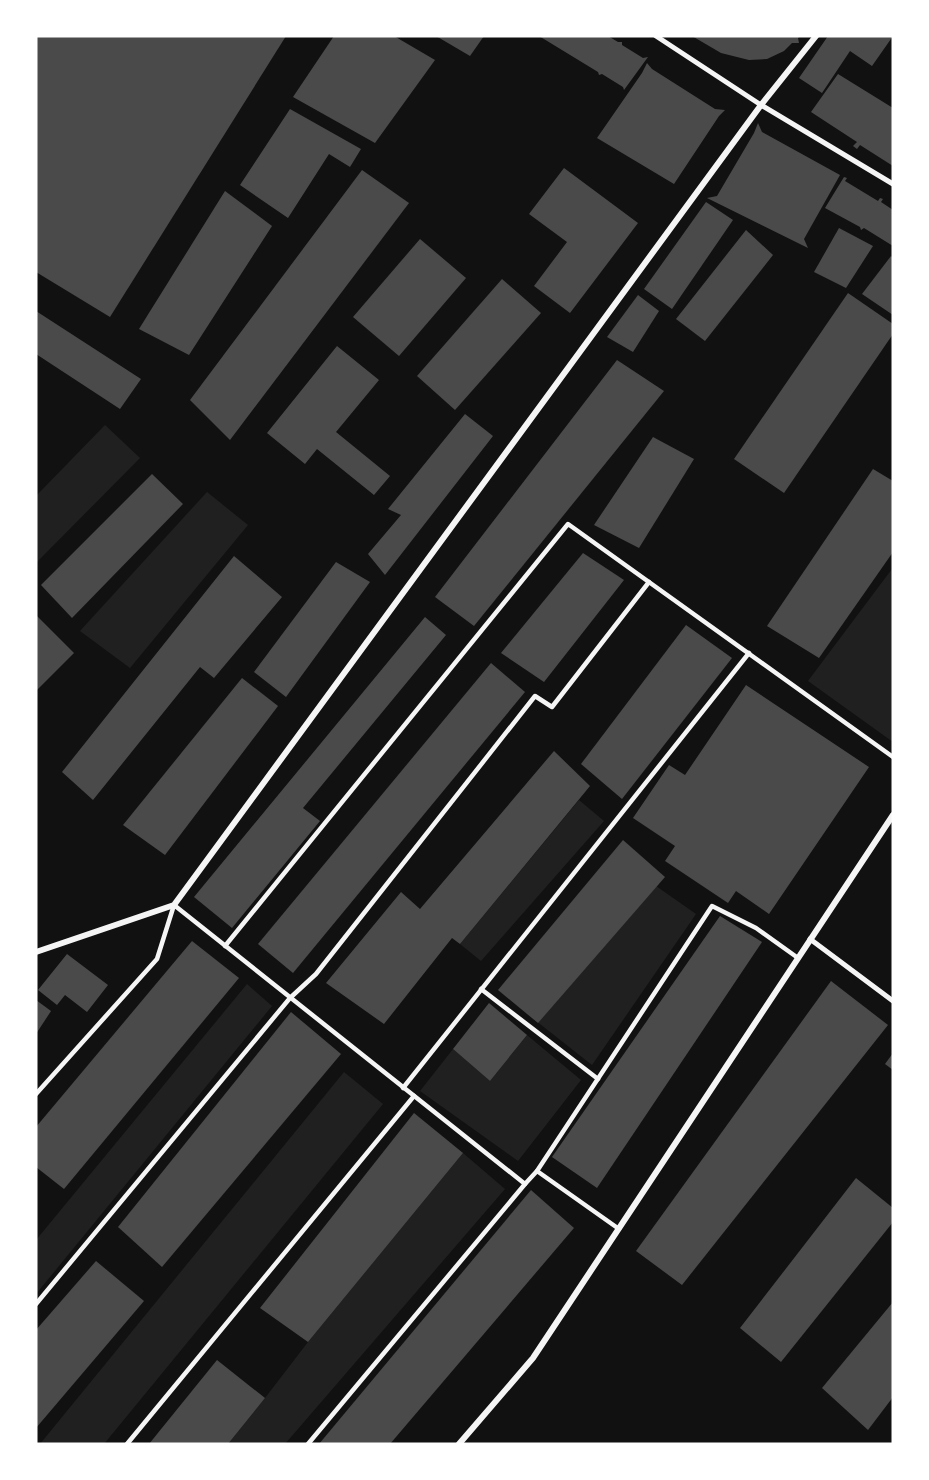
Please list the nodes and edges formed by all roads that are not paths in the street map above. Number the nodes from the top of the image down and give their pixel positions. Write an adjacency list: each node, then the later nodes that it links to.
1 (656, 36): 3 (street)
2 (816, 36): 3 (street)
3 (761, 105): 4 (street); 9 (street)
4 (893, 184)
5 (649, 582): 6 (lane); 11 (lane); 15 (lane)
6 (749, 653): 7 (lane); 14 (lane)
7 (893, 757)
8 (893, 815): 10 (street)
9 (174, 905): 11 (lane); 12 (street); 19 (lane)
10 (810, 939): 13 (street); 16 (street)
11 (225, 946): 15 (lane)
12 (36, 952)
13 (798, 958): 17 (lane); 23 (street)
14 (481, 989): 17 (lane); 18 (lane)
15 (290, 998): 18 (lane); 24 (lane)
16 (893, 1001)
17 (598, 1079): 21 (lane)
18 (403, 1088): 20 (lane)
19 (36, 1094)
20 (414, 1096): 22 (lane); 25 (lane)
21 (537, 1172): 22 (lane); 23 (lane)
22 (525, 1184): 26 (lane)
23 (619, 1228): 27 (street)
24 (36, 1304)
25 (127, 1444)
26 (308, 1444)
27 (459, 1444)

